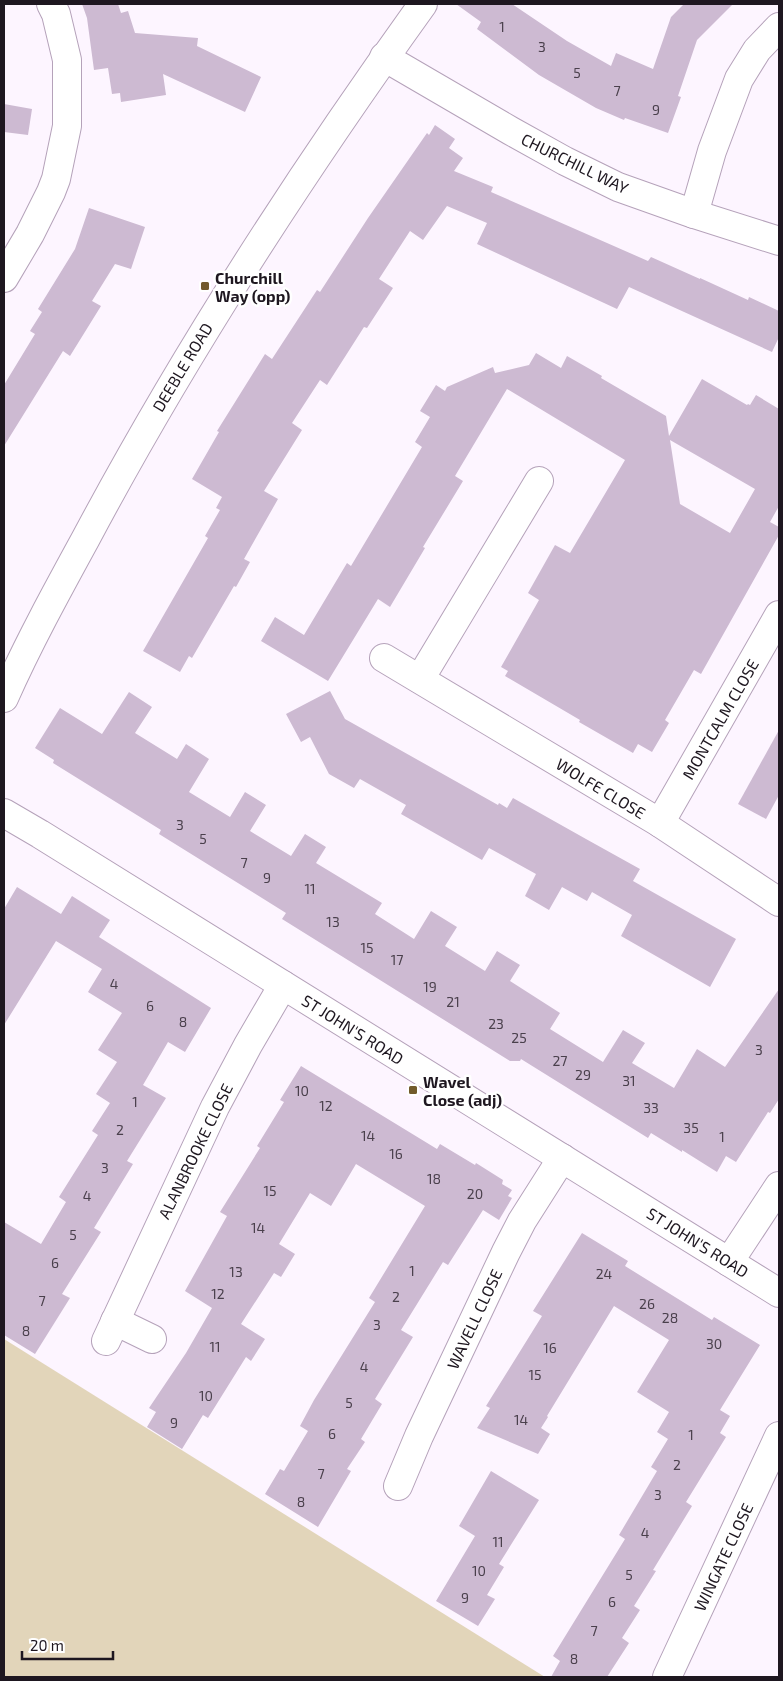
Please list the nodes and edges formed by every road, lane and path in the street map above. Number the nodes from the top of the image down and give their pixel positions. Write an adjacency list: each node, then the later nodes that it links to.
1 (51, 4): 7 (street)
2 (423, 4): 4 (street, DEEBLE ROAD)
3 (779, 27): 5 (street)
4 (384, 57): 5 (street, CHURCHILL WAY); 12 (street, DEEBLE ROAD)
5 (694, 214): 6 (street, CHURCHILL WAY)
6 (779, 241)
7 (4, 278)
8 (539, 482): 11 (street)
9 (779, 615): 14 (street, MONTCALM CLOSE)
10 (384, 658): 11 (street, WOLFE CLOSE)
11 (420, 679): 14 (street, WOLFE CLOSE)
12 (4, 698)
13 (4, 813): 16 (street, ST JOHN'S ROAD)
14 (660, 823): 15 (street, WOLFE CLOSE)
15 (779, 902)
16 (283, 985): 17 (street, ST JOHN'S ROAD); 21 (street, ALANBROOKE CLOSE)
17 (562, 1158): 19 (street, ST JOHN'S ROAD); 23 (street, WAVELL CLOSE)
18 (779, 1186): 19 (street)
19 (729, 1262): 20 (street, ST JOHN'S ROAD)
20 (779, 1293)
21 (152, 1339)
22 (779, 1436): 24 (street, WINGATE CLOSE)
23 (398, 1486)
24 (667, 1677)

